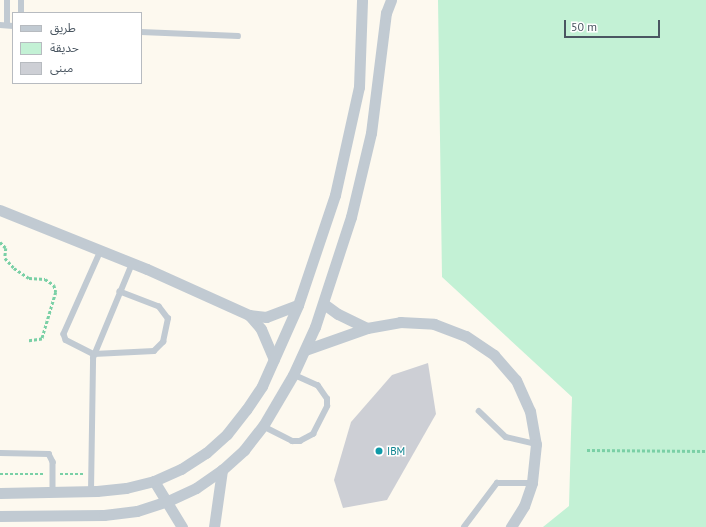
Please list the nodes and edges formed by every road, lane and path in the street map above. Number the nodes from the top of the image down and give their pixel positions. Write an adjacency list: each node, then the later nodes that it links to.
1 (7, 0): 7 (lane)
2 (21, 0): 5 (lane)
3 (362, 0): 17 (street)
4 (391, 0): 16 (street)
5 (21, 12)
6 (0, 25): 7 (lane)
7 (6, 25): 8 (lane)
8 (12, 26)
9 (142, 32): 10 (lane)
10 (238, 36)
11 (0, 210): 13 (street)
12 (0, 242): 20 (path)
13 (101, 250): 14 (street); 22 (lane)
14 (132, 264): 15 (lane); 18 (street)
15 (120, 292): 22 (lane); 22 (lane)
16 (324, 304): 19 (street); 21 (street)
17 (298, 305): 18 (street); 23 (street)
18 (249, 315): 23 (street)
19 (367, 328): 21 (street); 27 (street)
20 (27, 341)
21 (305, 350): 24 (street)
22 (94, 354): 34 (lane)
23 (274, 359): 32 (street)
24 (293, 375): 26 (street); 26 (lane)
25 (479, 411): 27 (lane)
26 (263, 426): 31 (street)
27 (536, 444): 33 (street)
28 (587, 450): 29 (path)
29 (706, 450)
30 (0, 453): 35 (lane)
31 (222, 470): 37 (street); 40 (street)
32 (154, 480): 34 (street); 37 (street)
33 (532, 483): 41 (lane); 42 (street)
34 (91, 491): 35 (street)
35 (53, 492): 36 (street)
36 (0, 493)
37 (168, 501): 38 (street); 39 (street)
38 (0, 516)
39 (182, 527)
40 (214, 527)
41 (464, 527)
42 (511, 527)

